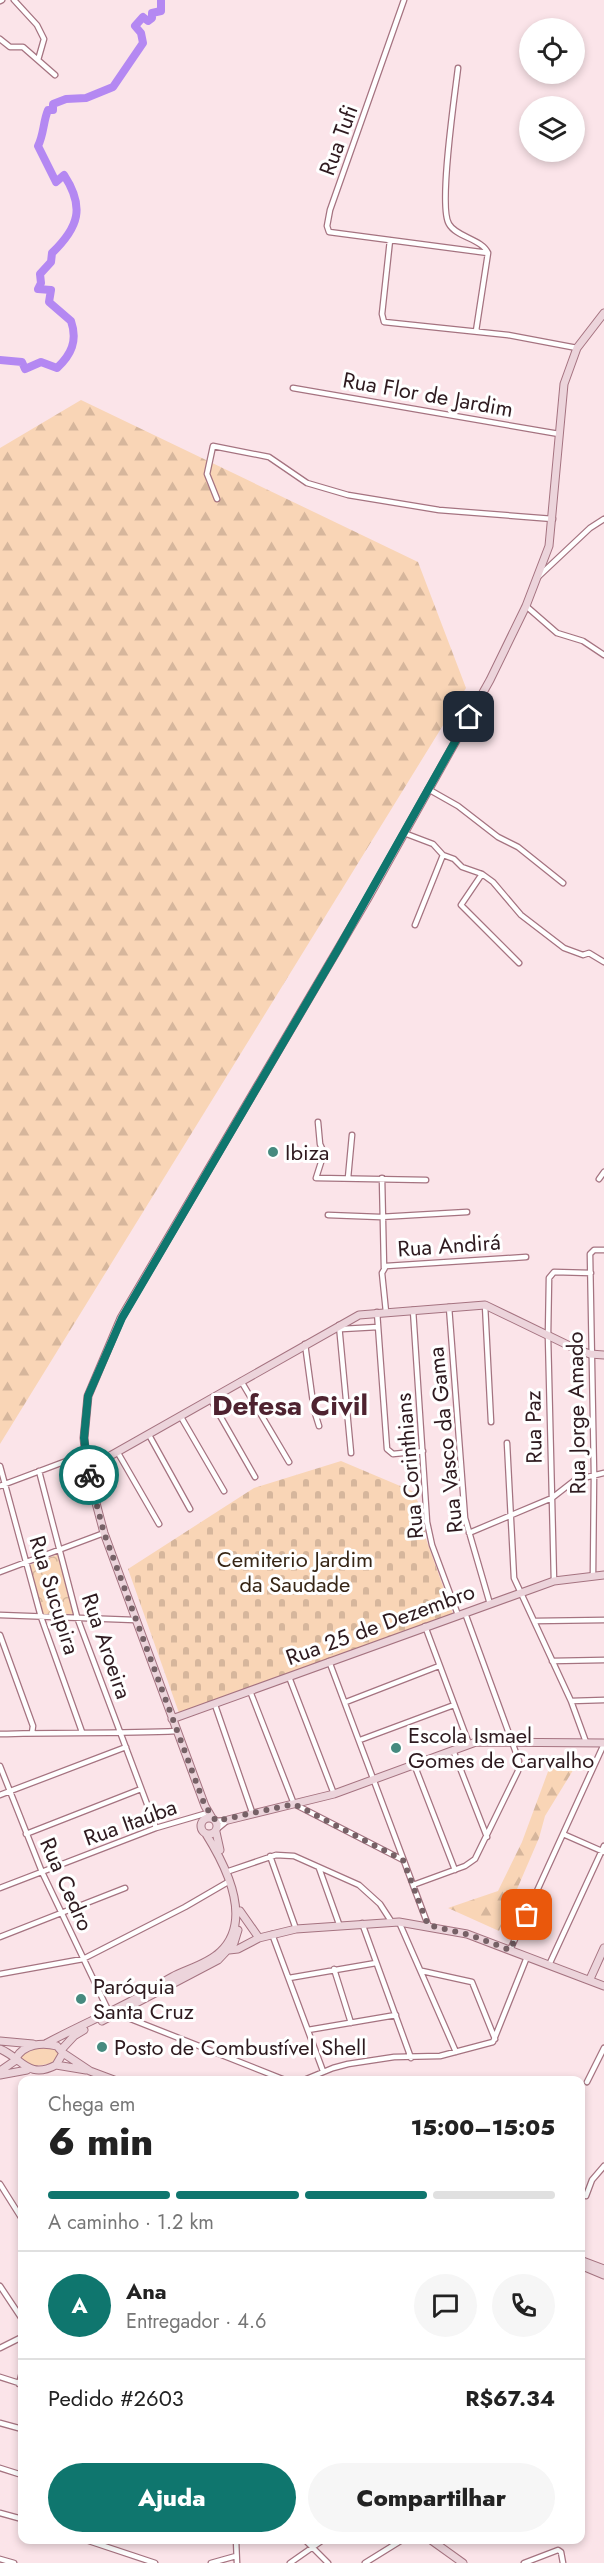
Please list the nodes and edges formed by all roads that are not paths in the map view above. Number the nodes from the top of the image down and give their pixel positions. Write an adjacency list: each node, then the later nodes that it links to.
1 (14, 0): 4 (street)
2 (404, 0): 7 (street, Rua Tufi)
3 (0, 39): 4 (street)
4 (38, 60): 6 (street)
5 (458, 69): 8 (street)
6 (55, 75)
7 (390, 240): 8 (street, Rua Tufi); 10 (street)
8 (488, 253): 10 (street)
9 (604, 313): 11 (street)
10 (476, 331): 11 (street)
11 (577, 348): 13 (street)
12 (293, 388): 13 (street, Rua Flor de Jardim)
13 (559, 434): 15 (street)
14 (217, 500): 15 (street)
15 (553, 519): 17 (street)
16 (604, 519): 17 (street)
17 (540, 576): 18 (street)
18 (526, 606): 19 (street); 20 (street)
19 (604, 655)
20 (428, 789): 21 (street); 24 (street)
21 (404, 833): 22 (street); 62 (street)
22 (443, 855): 23 (street); 25 (street)
23 (482, 874): 26 (street); 27 (street)
24 (563, 883)
25 (415, 926)
26 (604, 962)
27 (519, 963)
28 (318, 1122): 31 (street)
29 (351, 1135): 31 (street)
30 (604, 1172): 33 (street)
31 (348, 1178): 32 (street)
32 (382, 1178): 34 (street); 37 (street)
33 (599, 1179)
34 (426, 1180)
35 (467, 1212): 37 (street)
36 (328, 1215): 37 (street)
37 (381, 1217): 40 (street)
38 (604, 1250): 41 (street, Rua Jorge Amado)
39 (526, 1257): 40 (street, Rua Andirá)
40 (384, 1268): 45 (street, Rua Andirá)
41 (591, 1272): 48 (street, Rua Paz); 50 (street, Rua Jorge Amado)
42 (485, 1305): 43 (street); 48 (street); 55 (street)
43 (449, 1307): 44 (street); 77 (street, Rua Vasco da Gama)
44 (413, 1310): 45 (street); 59 (street, Rua Corinthians)
45 (381, 1312): 46 (street); 47 (street, Rua Andirá)
46 (340, 1326): 47 (street); 49 (street); 61 (street)
47 (378, 1327): 59 (street, Rua Andirá)
48 (548, 1336): 50 (street); 72 (street, Rua Paz)
49 (305, 1344): 52 (street); 56 (street)
50 (590, 1354): 51 (street); 68 (street, Rua Jorge Amado)
51 (604, 1355)
52 (241, 1381): 53 (street); 63 (street)
53 (211, 1400): 54 (street); 69 (street)
54 (182, 1417): 57 (street); 71 (street)
55 (492, 1422)
56 (319, 1426)
57 (149, 1435): 60 (street); 73 (street)
58 (507, 1443): 74 (street)
59 (423, 1451): 86 (street, Rua Corinthians)
60 (118, 1453): 65 (street); 75 (street)
61 (351, 1453)
62 (85, 1454): 65 (street); 66 (street)
63 (290, 1462)
64 (0, 1466): 70 (street, Rua Sucupira)
65 (87, 1469): 76 (street)
66 (39, 1471): 70 (street); 78 (street, Rua Aroeira)
67 (604, 1473): 68 (street)
68 (594, 1474): 72 (street); 81 (street, Rua Jorge Amado)
69 (255, 1478)
70 (2, 1485): 79 (street, Rua Sucupira)
71 (224, 1491)
72 (552, 1498): 74 (street); 83 (street, Rua Paz)
73 (190, 1509)
74 (511, 1515): 77 (street); 84 (street)
75 (159, 1524)
76 (104, 1533): 78 (street); 90 (street)
77 (469, 1533): 85 (street, Rua Vasco da Gama)
78 (60, 1549): 79 (street); 89 (street, Rua Aroeira)
79 (27, 1562): 80 (street); 88 (street, Rua Sucupira)
80 (0, 1572)
81 (593, 1575): 82 (street, Rua 25 de Dezembro); 83 (street, Rua 25 de Dezembro)
82 (604, 1575)
83 (554, 1581): 84 (street, Rua 25 de Dezembro)
84 (520, 1594): 85 (street, Rua 25 de Dezembro); 92 (street)
85 (490, 1604): 86 (street, Rua 25 de Dezembro)
86 (461, 1614): 93 (street, Rua 25 de Dezembro); 113 (street, Rua Corinthians)
87 (0, 1615): 88 (street)
88 (41, 1617): 89 (street); 108 (street, Rua Sucupira)
89 (77, 1617): 90 (street); 111 (street, Rua Aroeira)
90 (135, 1620): 106 (street)
91 (604, 1620): 92 (street)
92 (535, 1621): 97 (street)
93 (425, 1626): 96 (street, Rua 25 de Dezembro); 98 (street)
94 (0, 1635): 109 (street)
95 (604, 1660): 97 (street)
96 (329, 1661): 99 (street, Rua 25 de Dezembro); 103 (street)
97 (552, 1661): 102 (street)
98 (439, 1666): 103 (street); 105 (street)
99 (289, 1677): 100 (street, Rua 25 de Dezembro); 124 (street)
100 (250, 1691): 104 (street, Rua 25 de Dezembro); 126 (street)
101 (604, 1700): 102 (street)
102 (571, 1701): 114 (street)
103 (346, 1702): 112 (street)
104 (214, 1705): 106 (street, Rua 25 de Dezembro); 127 (street)
105 (454, 1705): 112 (street); 116 (street)
106 (172, 1719): 107 (street)
107 (177, 1731): 111 (street); 128 (street)
108 (82, 1732): 109 (street); 111 (street)
109 (32, 1733): 110 (street)
110 (0, 1734)
111 (121, 1734): 117 (street, Rua Aroeira)
112 (360, 1740): 121 (street)
113 (514, 1741): 114 (street); 116 (street); 135 (street, Rua Corinthians)
114 (586, 1742): 115 (street)
115 (604, 1743): 134 (street)
116 (469, 1744): 118 (street)
117 (126, 1747): 122 (street, Rua Aroeira); 123 (street)
118 (453, 1750): 119 (street); 135 (street)
119 (414, 1764): 121 (street); 141 (street)
120 (0, 1766): 123 (street, Rua Cedro)
121 (375, 1780): 124 (street); 138 (street)
122 (141, 1790): 131 (street, Rua Aroeira); 132 (street)
123 (10, 1791): 125 (street); 132 (street, Rua Cedro)
124 (334, 1794): 126 (street)
125 (0, 1795)
126 (294, 1804): 127 (street); 138 (street)
127 (252, 1812): 129 (street)
128 (204, 1813): 130 (street); 130 (street); 131 (street, Rua Itaúba); 133 (street)
129 (228, 1820): 130 (street)
130 (215, 1825): 133 (street); 140 (street)
131 (156, 1828): 142 (street, Rua Itaúba)
132 (26, 1834): 142 (street, Rua Cedro)
133 (206, 1834): 143 (street)
134 (563, 1834): 136 (street); 160 (street)
135 (487, 1837): 141 (street, Rua Corinthians)
136 (603, 1850): 164 (street)
137 (270, 1857): 139 (street); 140 (street); 154 (street)
138 (403, 1860): 144 (street)
139 (319, 1867): 149 (street); 152 (street)
140 (229, 1870): 147 (street)
141 (455, 1870): 144 (street, Rua Corinthians)
142 (42, 1872): 145 (street, Rua Itaúba); 148 (street, Rua Cedro)
143 (228, 1882): 162 (street); 168 (street)
144 (413, 1885): 153 (street)
145 (1, 1886)
146 (125, 1888): 148 (street)
147 (240, 1911): 157 (street); 159 (street)
148 (62, 1914): 156 (street); 162 (street, Rua Cedro)
149 (391, 1921): 150 (street); 151 (street)
150 (399, 1922): 153 (street); 166 (street)
151 (362, 1923): 152 (street); 163 (street)
152 (339, 1924): 154 (street)
153 (428, 1925): 160 (street)
154 (296, 1929): 155 (street)
155 (273, 1934): 157 (street); 169 (street)
156 (0, 1937)
157 (259, 1938): 159 (street)
158 (604, 1948): 170 (street)
159 (229, 1950): 168 (street)
160 (510, 1950): 161 (street)
161 (527, 1957): 164 (street); 178 (street)
162 (83, 1959): 167 (street); 172 (street, Rua Cedro)
163 (376, 1963): 165 (street); 174 (street)
164 (549, 1965): 170 (street)
165 (334, 1969): 169 (street); 175 (street)
166 (422, 1971): 178 (street); 184 (street)
167 (0, 1974)
168 (178, 1978): 172 (street); 173 (street)
169 (289, 1978): 176 (street)
170 (590, 1979): 171 (street)
171 (604, 1986)
172 (109, 2012): 179 (street)
173 (118, 2014): 183 (street); 193 (street)
174 (396, 2015): 175 (street); 185 (street)
175 (351, 2023): 176 (street)
176 (308, 2030): 190 (street)
177 (0, 2041): 180 (street)
178 (494, 2041): 184 (street)
179 (47, 2043): 180 (street); 183 (street)
180 (38, 2044): 186 (street)
181 (604, 2048): 195 (street)
182 (0, 2049): 186 (street)
183 (62, 2051): 187 (street); 189 (street)
184 (456, 2052): 185 (street)
185 (411, 2058): 190 (street)
186 (16, 2059): 188 (street); 191 (street)
187 (56, 2065): 188 (street); 189 (street)
188 (30, 2069): 191 (street)
189 (90, 2071): 192 (street)
190 (323, 2071): 194 (street)
191 (0, 2073)
192 (103, 2076)
193 (275, 2076)
194 (312, 2076)
195 (587, 2082)
196 (604, 2166): 198 (street)
197 (0, 2184): 199 (street)
198 (586, 2196)
199 (18, 2213)
200 (604, 2259): 203 (street)
201 (585, 2262): 203 (street)
202 (585, 2266): 203 (street)
203 (602, 2271)
204 (0, 2286): 205 (street)
205 (18, 2308)
206 (18, 2339): 207 (street)
207 (0, 2348)
208 (0, 2377): 209 (street)
209 (18, 2383)
210 (0, 2422): 211 (street)
211 (18, 2428)
212 (0, 2468): 213 (street)
213 (18, 2474)
214 (0, 2513): 215 (street)
215 (18, 2518)
216 (96, 2544): 225 (street)
217 (236, 2544): 223 (street)
218 (309, 2544): 222 (street)
219 (317, 2544): 222 (street)
220 (396, 2544): 233 (street)
221 (436, 2544): 226 (street)
222 (312, 2547): 231 (street); 232 (street)
223 (236, 2556): 229 (street); 230 (street)
224 (0, 2559): 227 (street)
225 (136, 2560): 228 (street)
226 (459, 2562)
227 (14, 2563)
228 (155, 2563)
229 (211, 2563)
230 (237, 2563)
231 (291, 2563)
232 (328, 2563)
233 (365, 2563)
234 (524, 2563): 235 (street)
235 (563, 2563)

